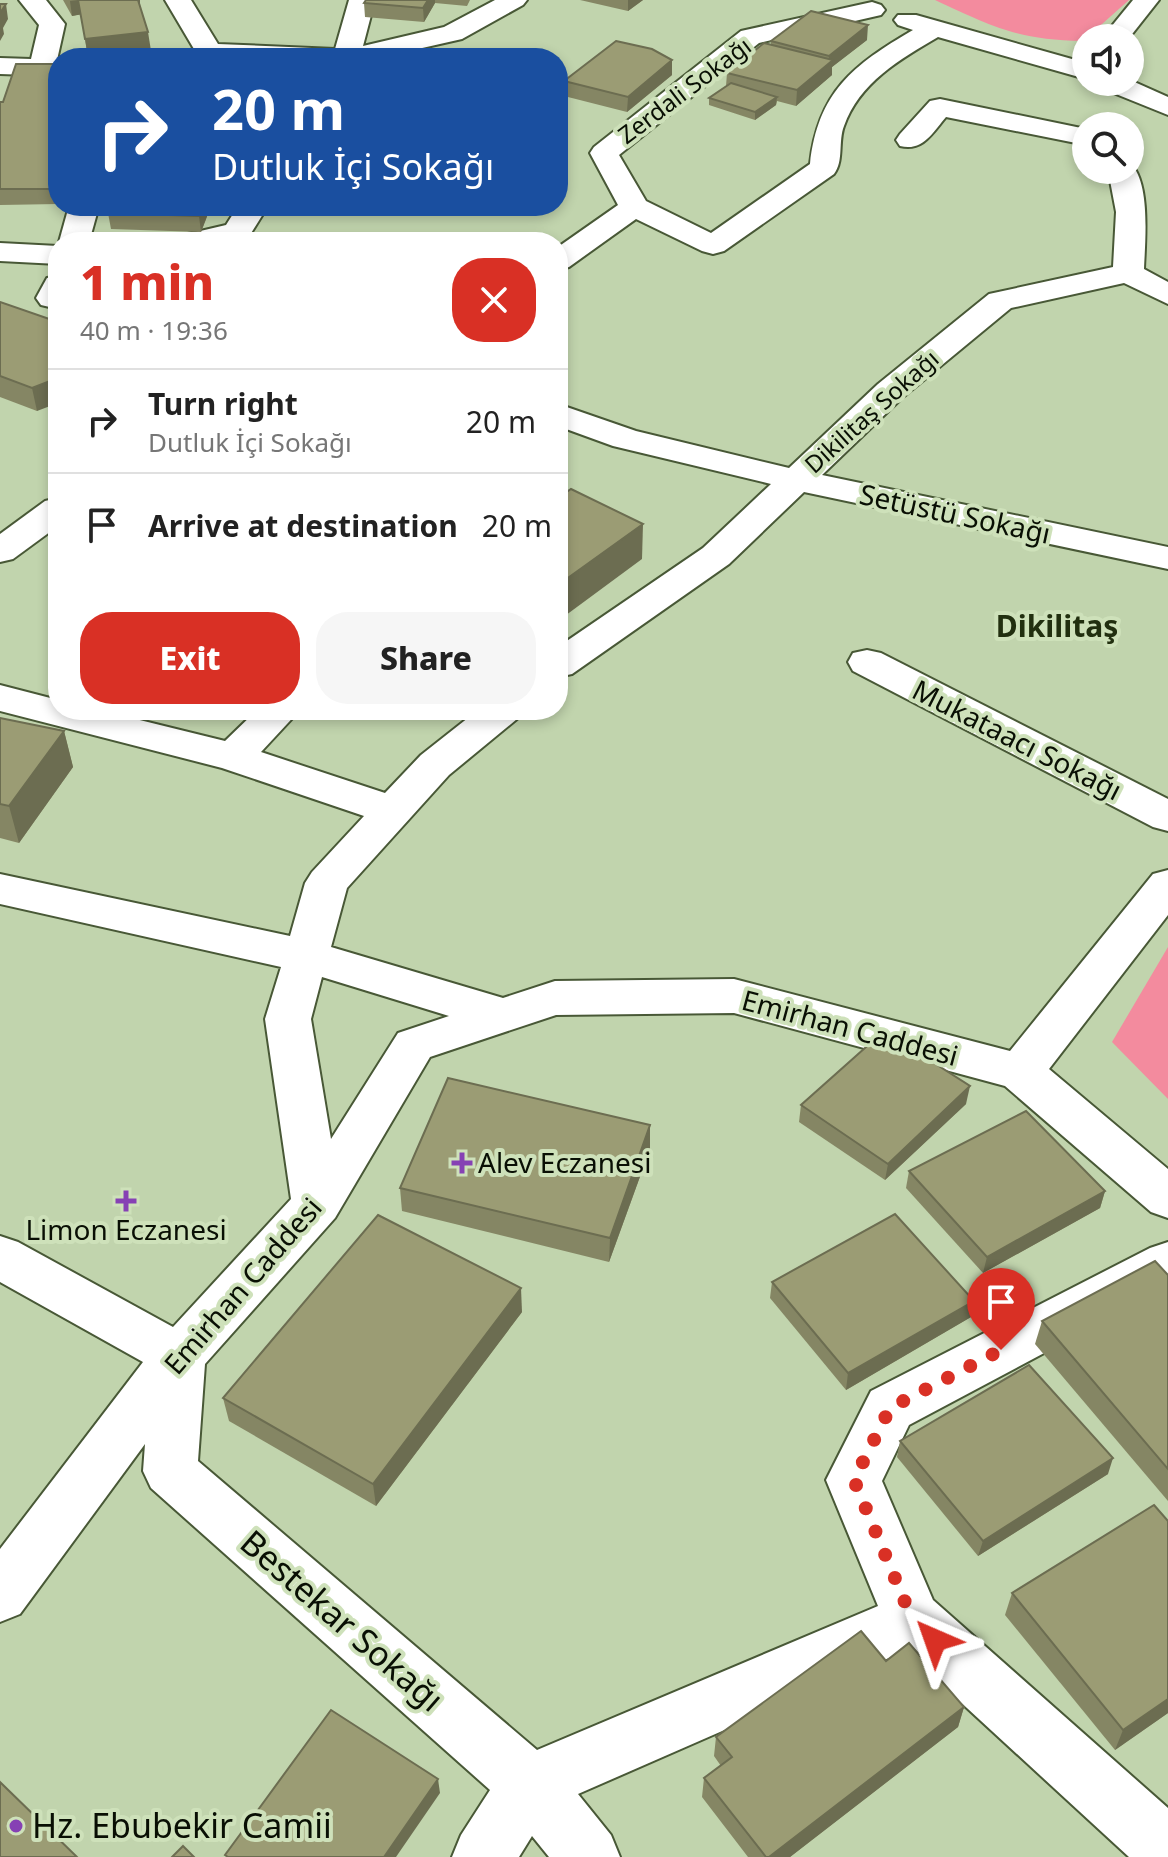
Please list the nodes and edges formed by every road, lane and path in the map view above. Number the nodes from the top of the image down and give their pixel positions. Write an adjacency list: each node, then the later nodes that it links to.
1 (32, 0): 11 (street)
2 (178, 0): 12 (street)
3 (362, 0): 13 (street)
4 (514, 0): 14 (street)
5 (1146, 0): 7 (street)
6 (864, 5): 9 (street); 23 (street, Zerdali Sokağı)
7 (1126, 24)
8 (1154, 27): 10 (street)
9 (934, 28): 16 (street); 23 (street)
10 (1144, 28)
11 (51, 48)
12 (198, 48)
13 (349, 48)
14 (386, 48)
15 (0, 66): 17 (street)
16 (1072, 67)
17 (48, 68)
18 (1133, 96): 19 (street)
19 (1157, 111)
20 (1072, 134): 21 (street)
21 (910, 140)
22 (1125, 184): 27 (street)
23 (634, 207): 26 (street)
24 (0, 252): 25 (street)
25 (48, 254)
26 (568, 254)
27 (1128, 273): 28 (street); 30 (street, Dikilitaş Sokağı)
28 (1168, 295)
29 (568, 418): 30 (street, Setüstü Sokağı)
30 (797, 480): 33 (street, Setüstü Sokağı); 34 (street, Dikilitaş Sokağı)
31 (48, 516): 32 (street)
32 (0, 551)
33 (1168, 558)
34 (568, 658)
35 (867, 662): 43 (street, Mukataacı Sokağı)
36 (0, 698): 37 (street)
37 (48, 710)
38 (87, 720): 41 (street)
39 (270, 720): 41 (street)
40 (489, 720): 42 (street)
41 (233, 757): 42 (street)
42 (393, 811): 46 (street)
43 (1168, 817)
44 (1168, 885): 48 (street)
45 (0, 889): 46 (street)
46 (306, 956): 47 (street); 50 (street)
47 (504, 1015): 48 (street, Emirhan Caddesi); 50 (street, Emirhan Caddesi)
48 (1020, 1072): 49 (street, Emirhan Caddesi)
49 (1168, 1198)
50 (317, 1204): 53 (street, Emirhan Caddesi)
51 (0, 1257): 53 (street)
52 (1168, 1263): 55 (street)
53 (179, 1356): 54 (street, Emirhan Caddesi); 56 (street, Bestekar Sokağı)
54 (0, 1595)
55 (912, 1619): 56 (street); 57 (street)
56 (530, 1784): 58 (street); 59 (street, Bestekar Sokağı)
57 (1168, 1850)
58 (483, 1857)
59 (589, 1857)

